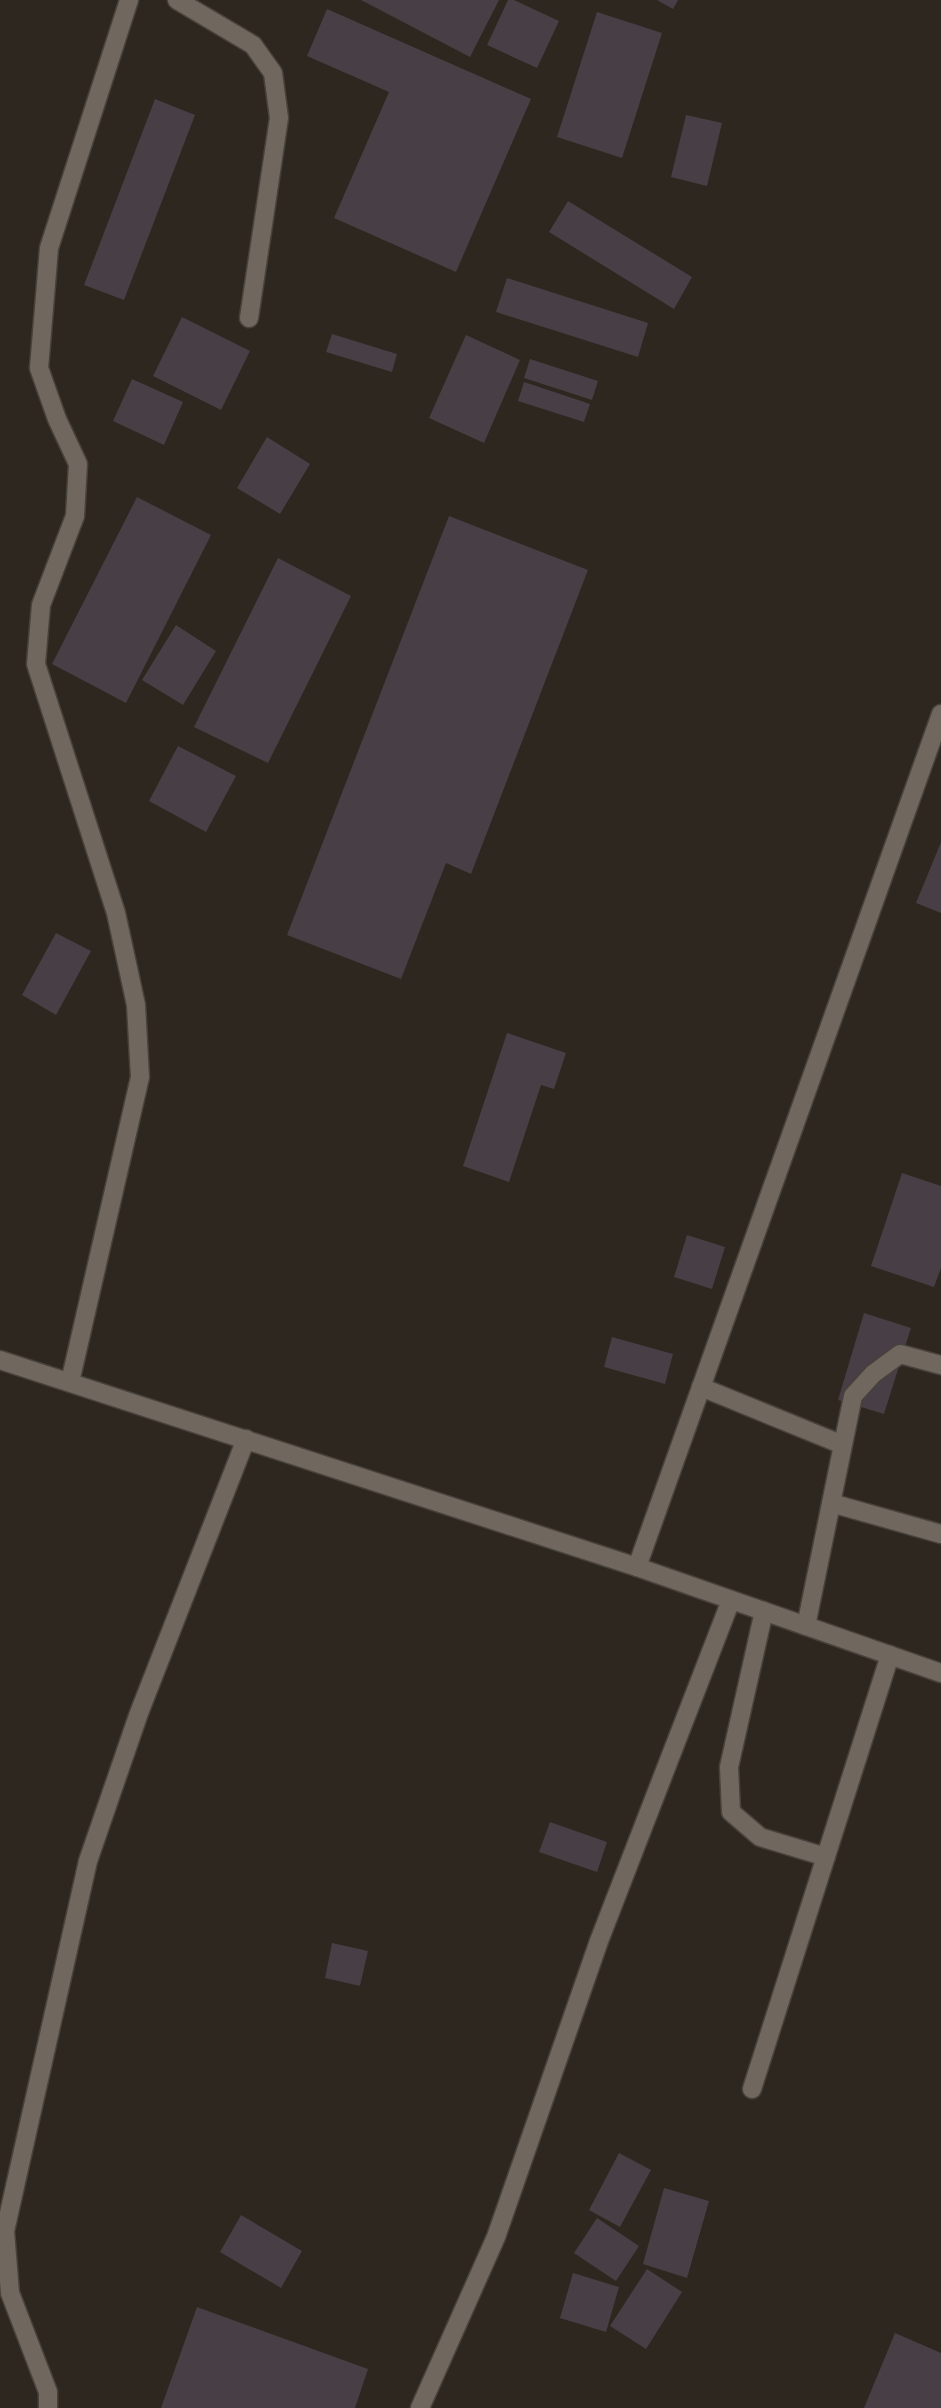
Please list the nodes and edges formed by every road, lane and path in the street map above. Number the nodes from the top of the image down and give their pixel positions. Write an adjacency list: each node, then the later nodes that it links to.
1 (129, 0): 7 (street)
2 (177, 0): 3 (street)
3 (249, 318)
4 (941, 714): 8 (street)
5 (0, 1360): 7 (street)
6 (941, 1365): 10 (street)
7 (70, 1382): 9 (street)
8 (701, 1387): 10 (street); 13 (street)
9 (246, 1439): 13 (street); 21 (street)
10 (843, 1445): 11 (street)
11 (831, 1503): 12 (street); 16 (street)
12 (941, 1534)
13 (638, 1567): 14 (street)
14 (731, 1600): 15 (street); 22 (street)
15 (764, 1611): 16 (street); 19 (street)
16 (806, 1626): 17 (street)
17 (890, 1655): 18 (street); 19 (street)
18 (941, 1673)
19 (826, 1857): 20 (street)
20 (752, 2089)
21 (48, 2408)
22 (420, 2408)

